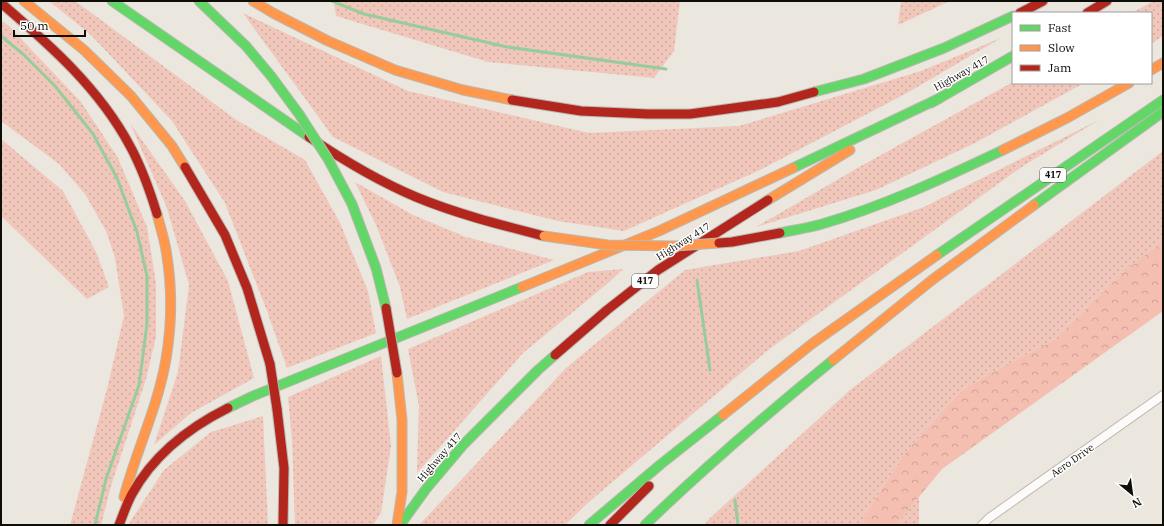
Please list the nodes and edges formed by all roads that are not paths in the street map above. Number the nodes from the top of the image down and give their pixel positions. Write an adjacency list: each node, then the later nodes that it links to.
1 (24, 1): 21 (highway, bridge)
2 (112, 1): 14 (highway, bridge)
3 (199, 1): 22 (highway, bridge)
4 (253, 1): 10 (highway)
5 (1043, 1): 8 (highway)
6 (1107, 1): 9 (highway)
7 (1, 3): 20 (highway)
8 (1022, 12)
9 (1088, 12)
10 (1012, 16)
11 (1012, 57): 15 (highway, Highway 417 / 417)
12 (1163, 63): 13 (highway)
13 (1152, 69)
14 (1127, 84)
15 (940, 98): 20 (highway); 22 (highway, Highway 417 / 417)
16 (1163, 100): 19 (highway, 417)
17 (1163, 112): 25 (highway)
18 (1163, 395): 26 (street, Aero Drive)
19 (711, 424): 23 (highway, 417); 24 (highway)
20 (118, 525)
21 (283, 525)
22 (398, 525)
23 (589, 525)
24 (610, 525)
25 (645, 525)
26 (982, 525)

